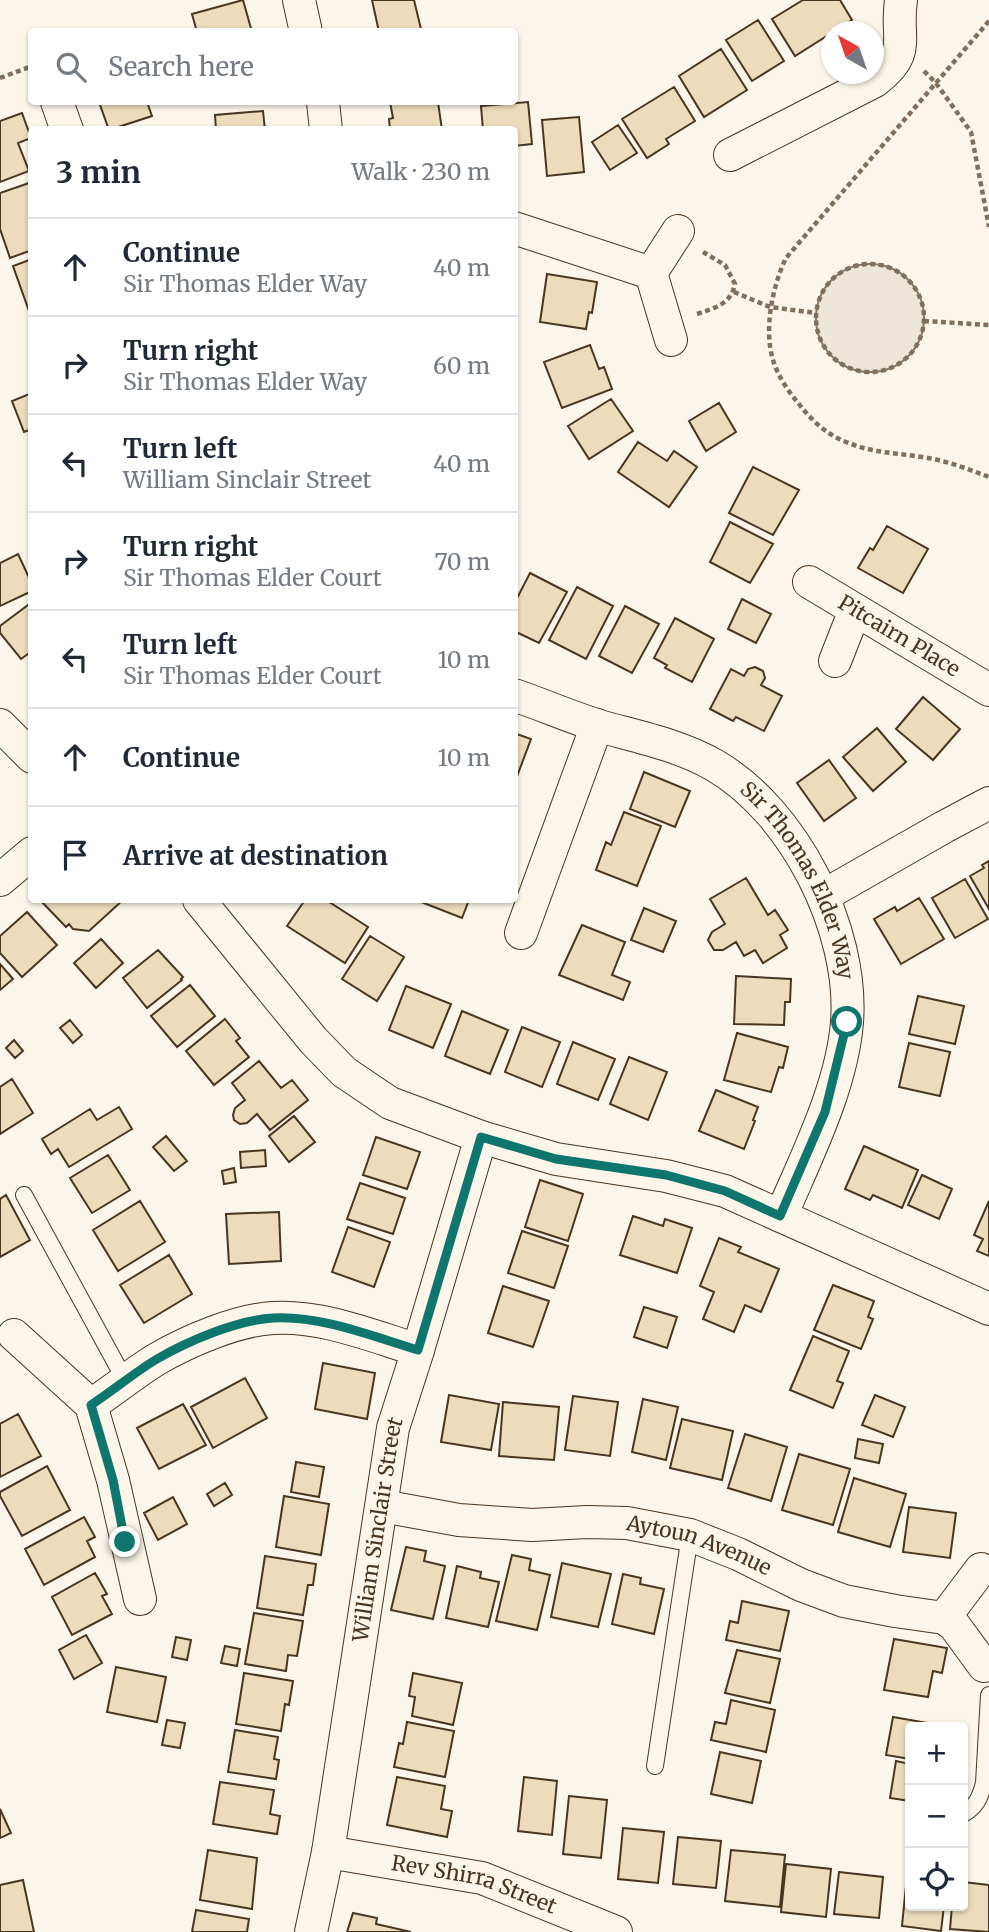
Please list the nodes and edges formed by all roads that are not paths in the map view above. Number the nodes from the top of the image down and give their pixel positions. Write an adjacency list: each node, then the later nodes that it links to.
1 (299, 0): 3 (street)
2 (901, 0): 8 (street)
3 (305, 28)
4 (58, 105): 6 (street)
5 (323, 105): 7 (street)
6 (66, 126)
7 (326, 126)
8 (730, 155)
9 (518, 229): 11 (street)
10 (676, 234): 11 (street)
11 (650, 273): 12 (street)
12 (668, 330)
13 (809, 582): 14 (street, Pitcairn Place)
14 (855, 610): 15 (street); 16 (street, Pitcairn Place)
15 (835, 662)
16 (989, 690)
17 (518, 696): 19 (street, Sir Thomas Elder Way)
18 (0, 725): 20 (street)
19 (597, 725): 24 (street, Sir Thomas Elder Way); 26 (street)
20 (28, 754)
21 (989, 803): 24 (street)
22 (28, 856): 23 (street)
23 (0, 880)
24 (823, 896): 29 (street, Sir Thomas Elder Way)
25 (201, 903): 27 (street)
26 (521, 933)
27 (481, 1137): 29 (street); 32 (street, William Sinclair Street)
28 (24, 1195): 33 (lane)
29 (780, 1216): 30 (street)
30 (989, 1309)
31 (14, 1335): 34 (street)
32 (418, 1350): 33 (street); 35 (street, William Sinclair Street)
33 (126, 1381): 34 (street)
34 (91, 1405): 38 (street)
35 (382, 1506): 36 (street, Aytoun Avenue); 43 (street, William Sinclair Street)
36 (690, 1535): 39 (street, Aytoun Avenue); 41 (lane)
37 (981, 1569): 39 (street)
38 (140, 1599)
39 (944, 1618): 40 (street)
40 (987, 1681): 42 (lane)
41 (655, 1766)
42 (968, 1811)
43 (328, 1852): 44 (street, William Sinclair Street); 45 (street, Rev Shirra Street)
44 (311, 1932)
45 (616, 1932)

